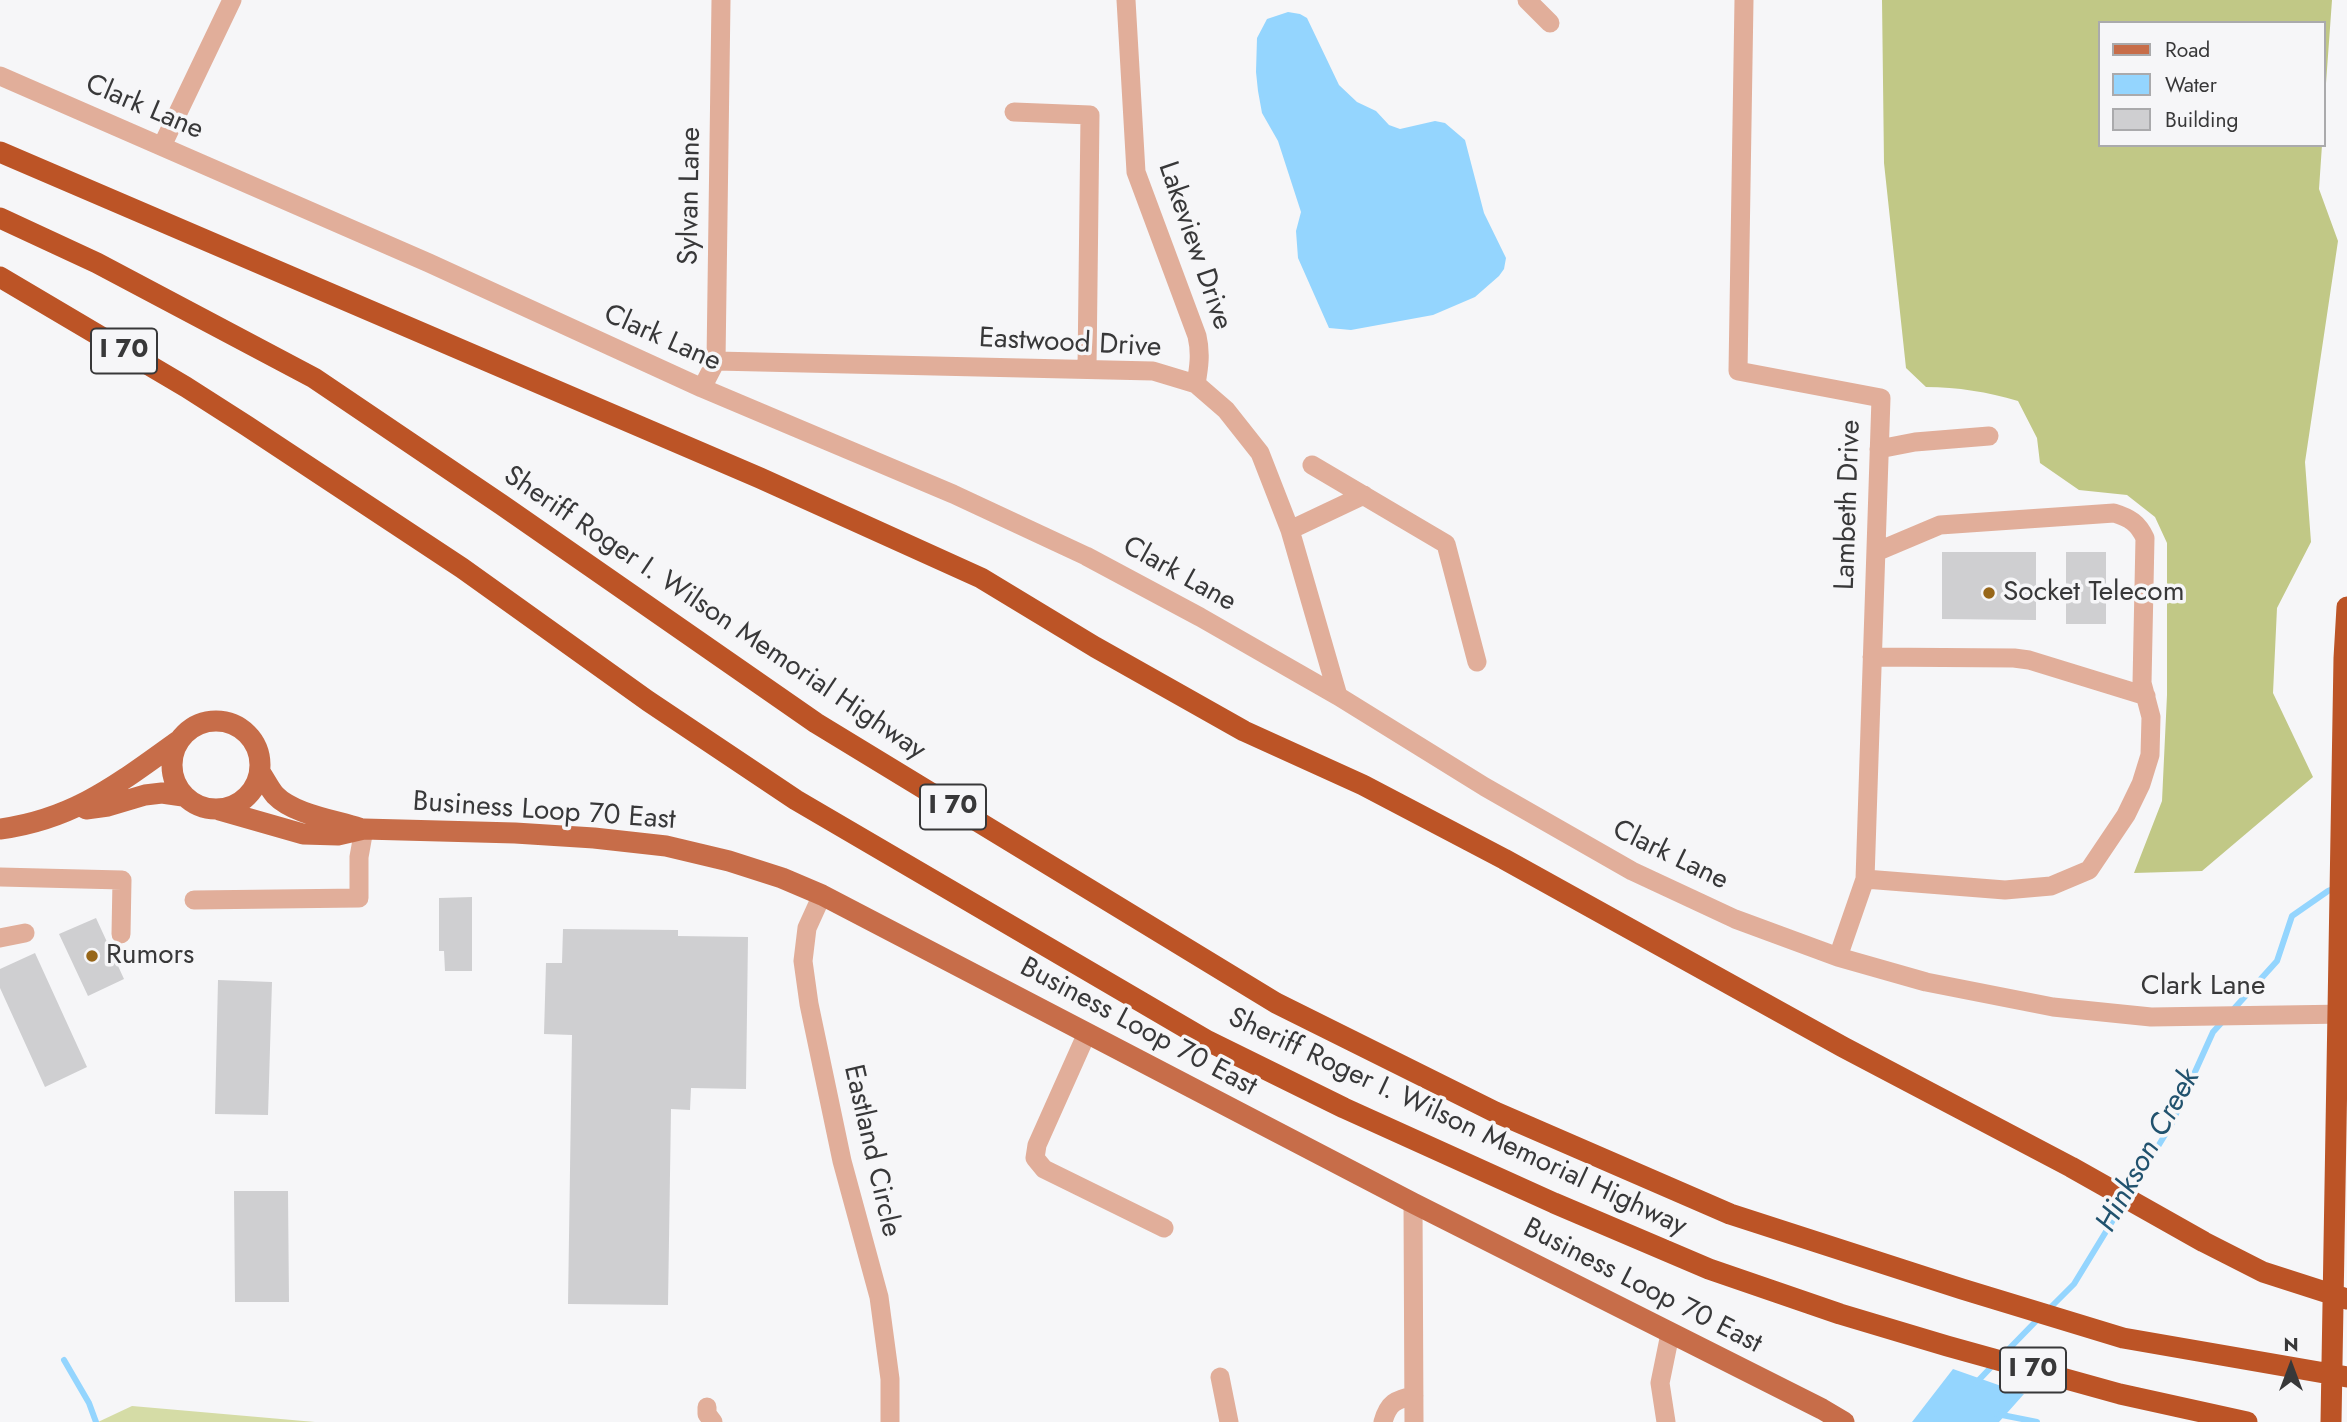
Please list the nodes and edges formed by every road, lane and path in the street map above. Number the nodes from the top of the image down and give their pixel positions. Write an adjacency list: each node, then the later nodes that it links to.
1 (232, 0): 9 (street)
2 (721, 0): 13 (street, Sylvan Lane)
3 (1126, 0): 15 (street, Lakeview Drive)
4 (1527, 0): 6 (street)
5 (1744, 0): 18 (street, Lambeth Drive)
6 (1550, 23)
7 (0, 76): 9 (street, Clark Lane)
8 (1014, 112): 14 (street)
9 (162, 146): 16 (street, Clark Lane)
10 (0, 152): 47 (highway)
11 (0, 218): 50 (highway, Sheriff Roger I. Wilson Memorial Highway / I 70)
12 (0, 277): 58 (highway, Sheriff Roger I. Wilson Memorial Highway / I 70)
13 (716, 361): 14 (street, Eastwood Drive); 16 (street, Sylvan Lane)
14 (1087, 369): 15 (street, Eastwood Drive)
15 (1196, 384): 21 (street, Eastwood Drive)
16 (702, 388): 26 (street, Clark Lane)
17 (1989, 436): 18 (street)
18 (1879, 449): 22 (street, Lambeth Drive)
19 (1312, 465): 20 (street)
20 (1364, 495): 21 (street); 25 (street)
21 (1290, 530): 26 (street, Eastwood Drive)
22 (1876, 552): 24 (street, Lambeth Drive); 27 (street)
23 (2347, 607): 59 (highway)
24 (1872, 657): 27 (street); 36 (street, Lambeth Drive)
25 (1478, 662)
26 (1338, 696): 42 (street, Clark Lane)
27 (2146, 696): 36 (street)
28 (178, 741): 29 (main road); 30 (main road); 31 (main road)
29 (260, 772): 32 (main road); 34 (main road, Business Loop 70 East)
30 (183, 796): 31 (main road); 32 (main road)
31 (73, 810): 33 (main road)
32 (219, 810): 34 (main road, Business Loop 70 East)
33 (0, 829)
34 (364, 829): 37 (main road, Business Loop 70 East); 38 (street)
35 (0, 877): 40 (street)
36 (1865, 879): 42 (street, Lambeth Drive)
37 (822, 895): 44 (main road, Business Loop 70 East); 52 (street, Eastland Circle)
38 (194, 900)
39 (25, 933): 41 (street)
40 (121, 934)
41 (0, 938)
42 (1838, 957): 43 (street, Clark Lane)
43 (2347, 1014)
44 (1087, 1034): 45 (main road, Business Loop 70 East); 46 (street)
45 (1413, 1203): 48 (main road, Business Loop 70 East); 51 (street)
46 (1164, 1228)
47 (2347, 1298)
48 (1670, 1334): 56 (street); 57 (main road, Business Loop 70 East)
49 (1220, 1377): 53 (street)
50 (2347, 1377)
51 (1414, 1396): 54 (street); 55 (street)
52 (890, 1422)
53 (1229, 1422)
54 (1383, 1422)
55 (1414, 1422)
56 (1665, 1422)
57 (1844, 1422)
58 (2247, 1422)
59 (2331, 1422)

